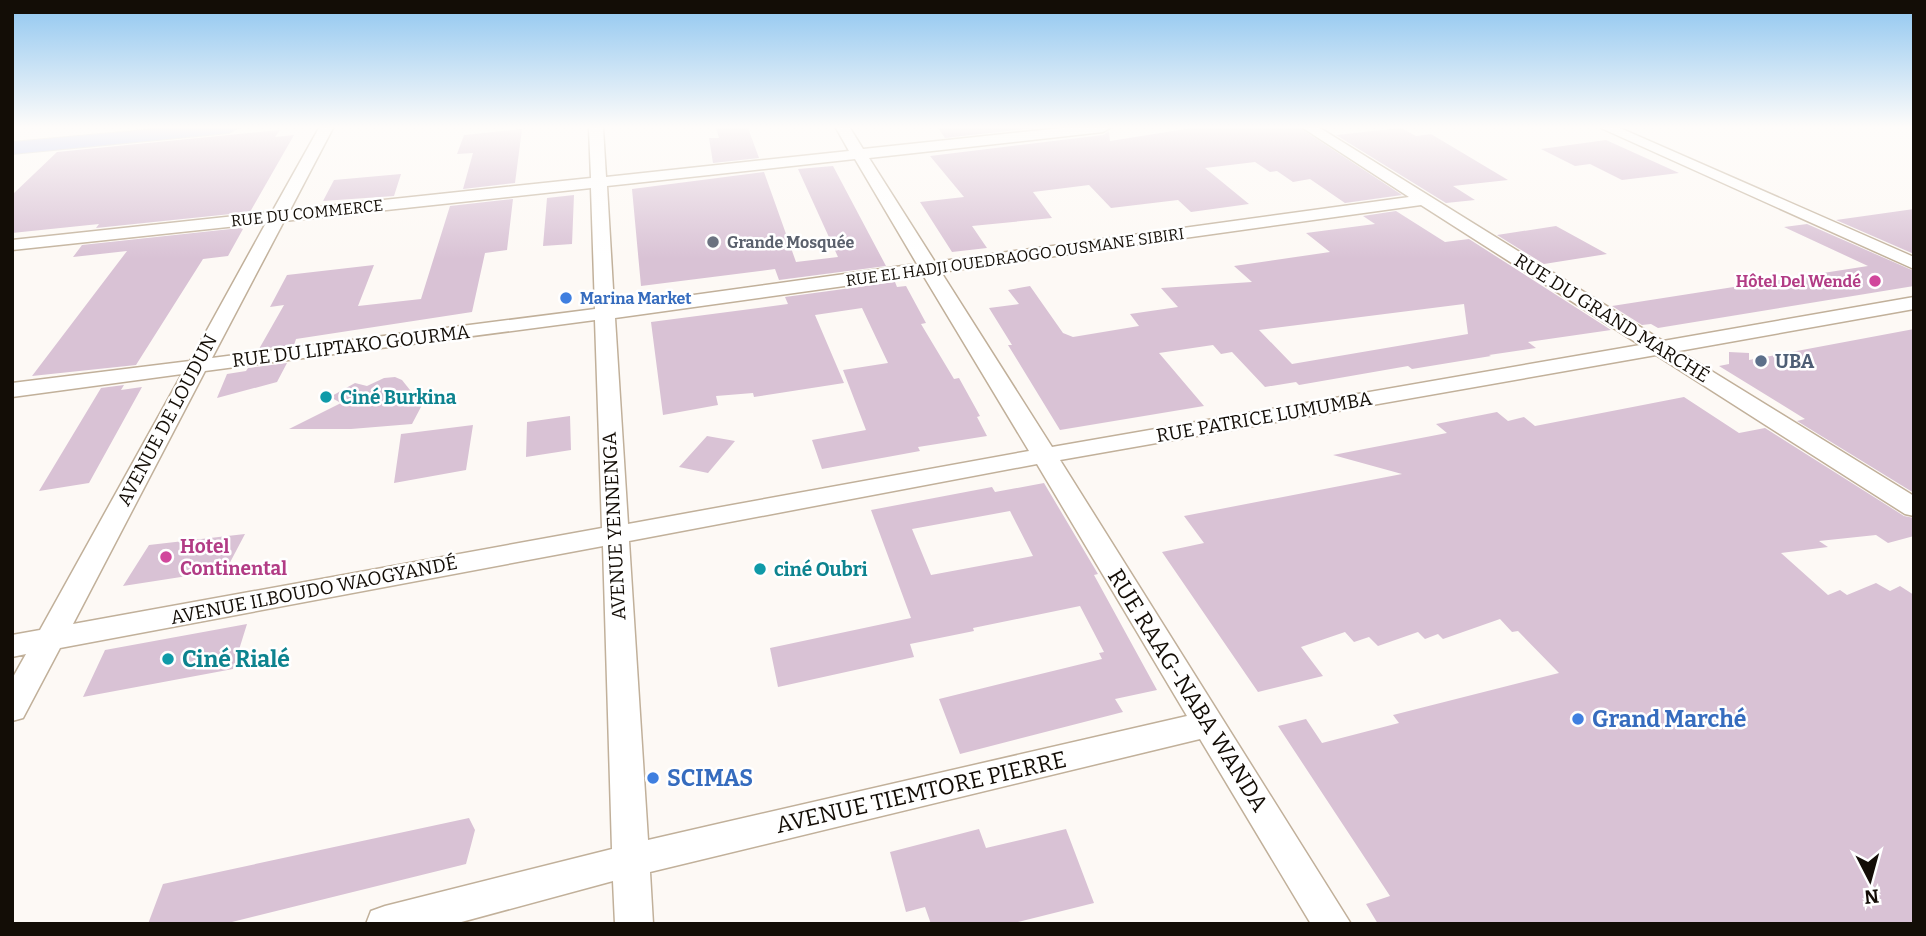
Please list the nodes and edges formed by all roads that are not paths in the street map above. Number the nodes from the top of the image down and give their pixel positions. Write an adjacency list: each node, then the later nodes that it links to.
1 (302, 172): 9 (street, AVENUE DE LOUDUN)
2 (597, 172): 7 (street, AVENUE YENNENGA)
3 (697, 172): 7 (street, RUE DU COMMERCE)
4 (869, 172): 12 (street, RUE RAAG-NABA WANDA)
5 (1379, 172): 8 (street, RUE DU GRAND MARCHÉ)
6 (1706, 172): 11 (street)
7 (597, 182): 9 (street, RUE DU COMMERCE); 14 (street, AVENUE YENNENGA)
8 (1424, 200): 12 (street, RUE EL HADJI OUEDRAOGO OUSMANE SIBIRI); 15 (street, RUE DU GRAND MARCHÉ)
9 (280, 216): 10 (street, RUE DU COMMERCE); 16 (street, AVENUE DE LOUDUN)
10 (12, 245)
11 (1914, 264)
12 (928, 269): 14 (street, RUE EL HADJI OUEDRAOGO OUSMANE SIBIRI); 18 (street, RUE RAAG-NABA WANDA)
13 (1914, 303): 15 (street, RUE PATRICE LUMUMBA)
14 (606, 313): 16 (street, RUE DU LIPTAKO GOURMA); 20 (street, AVENUE YENNENGA)
15 (1659, 348): 18 (street, RUE PATRICE LUMUMBA); 19 (street, RUE DU GRAND MARCHÉ)
16 (196, 367): 17 (street, RUE DU LIPTAKO GOURMA); 21 (street, AVENUE DE LOUDUN)
17 (12, 390)
18 (1043, 456): 20 (street, RUE PATRICE LUMUMBA); 24 (street, RUE RAAG-NABA WANDA)
19 (1914, 508)
20 (615, 534): 21 (street, AVENUE ILBOUDO WAOGYANDÉ); 25 (street, AVENUE YENNENGA)
21 (49, 640): 22 (street, AVENUE ILBOUDO WAOGYANDÉ); 23 (street, AVENUE DE LOUDUN)
22 (12, 646)
23 (12, 709)
24 (1209, 724): 25 (street, AVENUE TIEMTORE PIERRE); 28 (street, RUE RAAG-NABA WANDA)
25 (632, 860): 26 (street, AVENUE TIEMTORE PIERRE); 27 (street, AVENUE YENNENGA)
26 (384, 924)
27 (634, 924)
28 (1332, 924)

